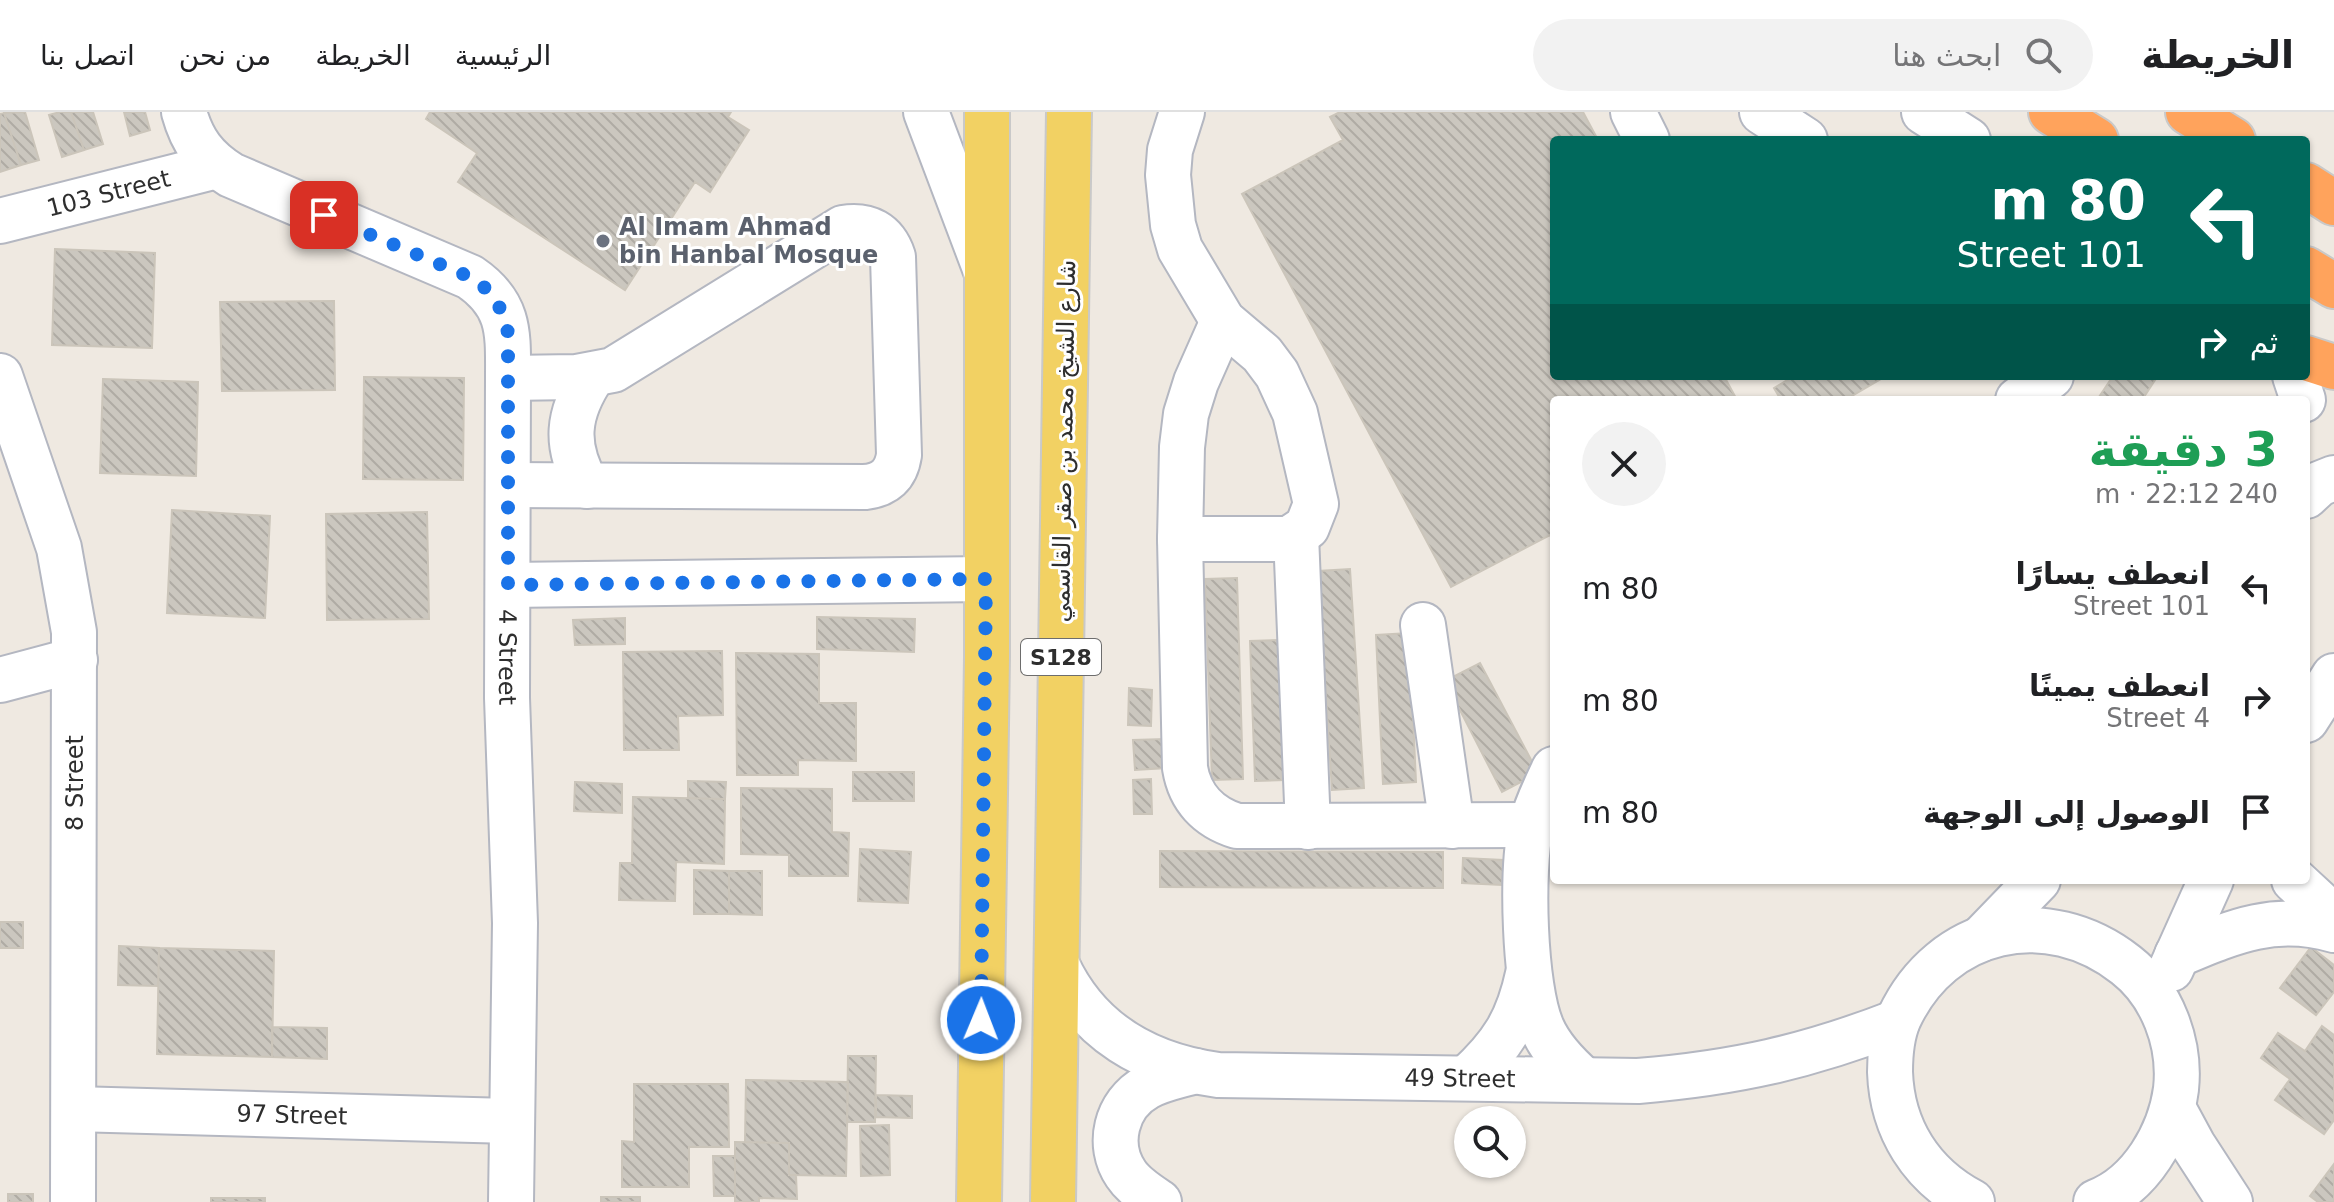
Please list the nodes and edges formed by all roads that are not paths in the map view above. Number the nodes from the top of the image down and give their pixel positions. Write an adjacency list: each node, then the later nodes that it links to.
1 (184, 112): 16 (street, 4 Street)
2 (926, 112): 21 (street)
3 (987, 112): 21 (main road, S128)
4 (1069, 112): 57 (main road, شارع الشيخ محمد بن صقر القاسمي / S128)
5 (1182, 112): 23 (street)
6 (1633, 112): 11 (street)
7 (1762, 112): 12 (street)
8 (1924, 112): 13 (street)
9 (2051, 112): 14 (highway)
10 (2188, 112): 15 (highway)
11 (1645, 136)
12 (1799, 136)
13 (1962, 136)
14 (2090, 136)
15 (2227, 136)
16 (217, 166): 19 (street, 103 Street); 29 (street, 4 Street)
17 (2310, 188): 18 (highway)
18 (2334, 203)
19 (0, 221)
20 (2310, 271): 22 (highway)
21 (986, 272): 39 (main road, S128)
22 (2334, 286)
23 (1223, 321): 37 (street); 38 (street)
24 (2310, 361): 26 (highway)
25 (2310, 363): 31 (street)
26 (2334, 367)
27 (593, 375): 29 (street); 35 (street); 35 (street)
28 (0, 376): 42 (street, 8 Street)
29 (508, 378): 34 (street, 4 Street)
30 (2046, 380): 32 (street)
31 (2334, 384)
32 (2024, 396)
33 (2334, 478): 36 (street)
34 (508, 485): 35 (street); 40 (street, 4 Street)
35 (587, 486)
36 (2310, 492)
37 (1296, 535): 38 (street); 49 (street)
38 (1180, 539): 49 (street)
39 (986, 579): 40 (street); 69 (main road, S128)
40 (508, 585): 66 (street, 4 Street)
41 (1423, 625): 48 (street)
42 (75, 660): 44 (street); 65 (street, 8 Street)
43 (2334, 676): 45 (street)
44 (0, 680)
45 (2310, 714)
46 (1550, 779): 47 (street)
47 (1532, 825): 48 (street); 58 (street)
48 (1452, 826): 49 (street)
49 (1308, 827)
50 (2034, 884): 55 (street)
51 (2209, 884): 56 (street)
52 (2298, 884): 53 (street)
53 (2334, 917)
54 (2334, 930): 56 (street)
55 (1981, 939): 59 (street); 60 (street)
56 (2177, 955): 59 (street)
57 (1057, 965): 61 (street, 49 Street); 70 (main road, شارع الشيخ محمد بن صقر القاسمي / S128)
58 (1529, 968): 62 (street); 63 (street)
59 (2160, 1006): 64 (street)
60 (1897, 1022): 63 (street, 49 Street); 72 (street)
61 (1195, 1071): 62 (street, 49 Street); 71 (street)
62 (1467, 1078): 63 (street, 49 Street)
63 (1584, 1080)
64 (2173, 1108): 73 (street); 74 (street)
65 (74, 1109): 66 (street, 97 Street); 67 (street, 8 Street)
66 (511, 1121): 68 (street, 4 Street)
67 (73, 1202)
68 (511, 1202)
69 (979, 1202)
70 (1053, 1202)
71 (1159, 1202)
72 (1972, 1202)
73 (2096, 1202)
74 (2230, 1202)

